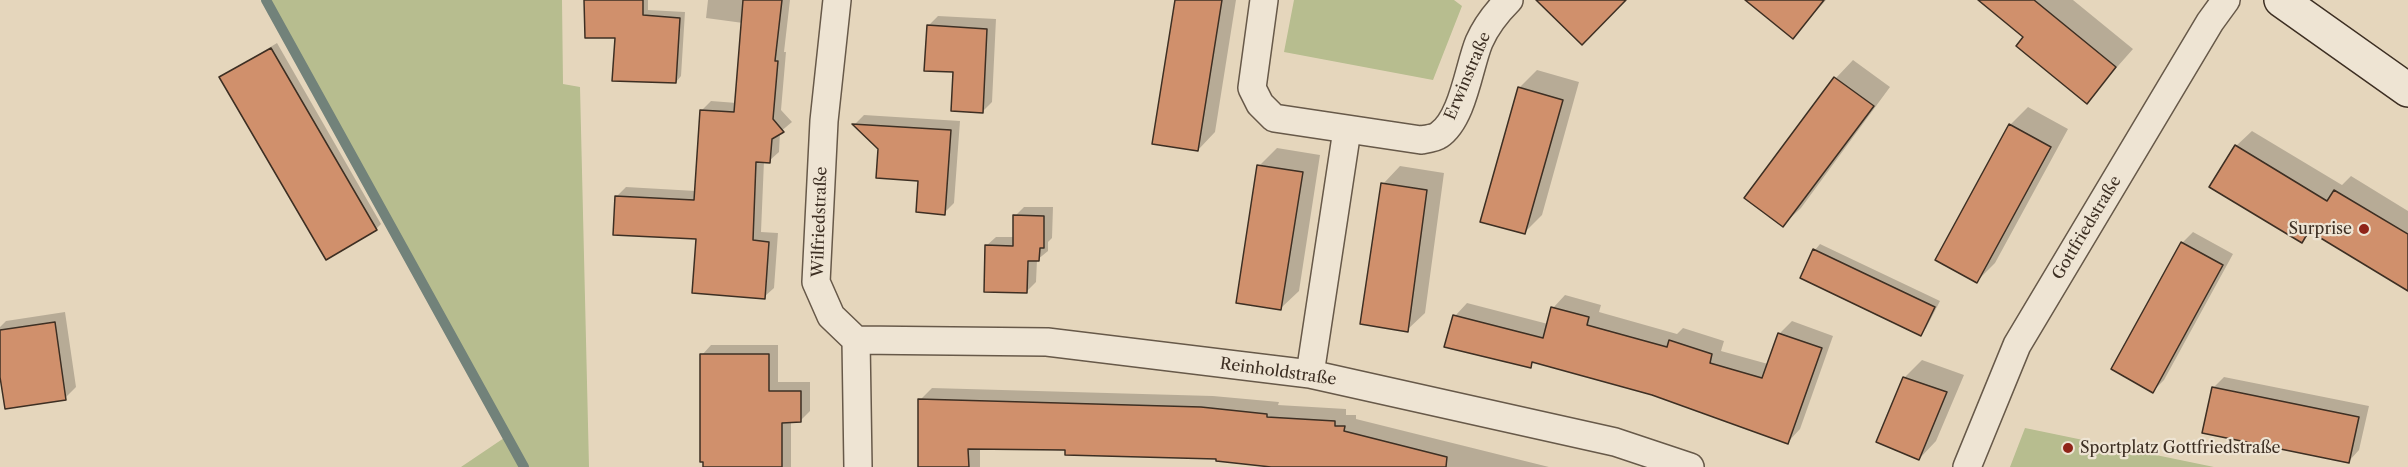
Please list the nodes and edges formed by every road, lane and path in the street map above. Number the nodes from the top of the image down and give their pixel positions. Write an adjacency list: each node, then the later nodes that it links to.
1 (837, 0): 8 (street, Wilfriedstraße)
2 (1264, 0): 7 (street, Erwinstraße)
3 (1509, 0): 7 (street, Erwinstraße)
4 (2226, 0): 12 (street, Gottfriedstraße)
5 (2281, 0): 6 (main road)
6 (2408, 90)
7 (1347, 130): 9 (street)
8 (856, 340): 9 (street, Reinholdstraße); 10 (street)
9 (1310, 374): 11 (street, Reinholdstraße)
10 (858, 467)
11 (1690, 467)
12 (1967, 467)

